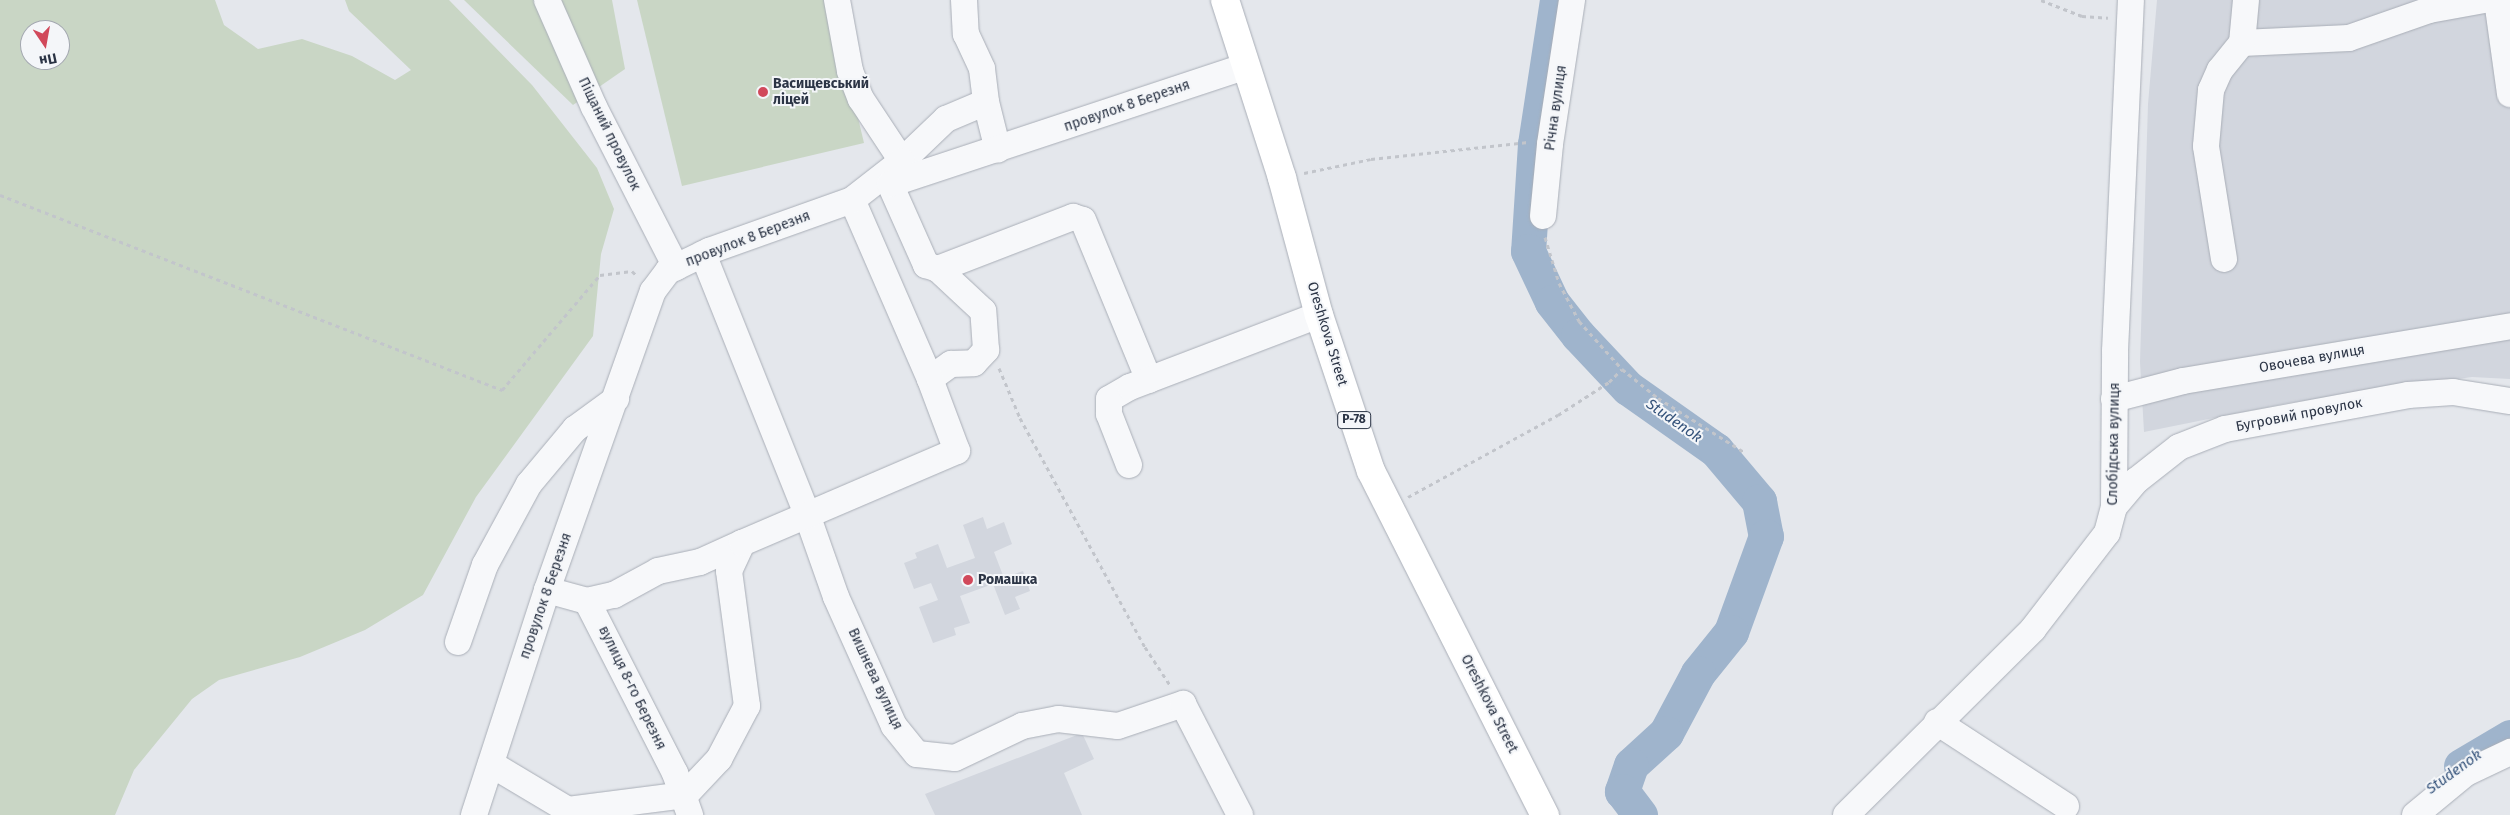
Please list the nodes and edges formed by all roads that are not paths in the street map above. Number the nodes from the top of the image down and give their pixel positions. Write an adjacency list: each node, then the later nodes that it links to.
1 (547, 0): 21 (street, Піщаний провулок)
2 (837, 0): 15 (street)
3 (964, 0): 13 (street)
4 (1225, 0): 11 (main road, Oreshkova Street / Р-78)
5 (1572, 0): 18 (street, Річна вулиця)
6 (2246, 0): 10 (street)
7 (2484, 0): 10 (street)
8 (2497, 0): 12 (street)
9 (2131, 10): 28 (street, Слобідська вулиця)
10 (2242, 44): 20 (street)
11 (1246, 66): 14 (street, провулок 8 Березня); 23 (main road, Oreshkova Street / Р-78)
12 (2510, 94)
13 (986, 102): 14 (street); 15 (street)
14 (998, 150): 16 (street, провулок 8 Березня)
15 (902, 161): 16 (street); 17 (street, провулок 8 Березня)
16 (890, 184): 22 (street)
17 (852, 200): 19 (street, провулок 8 Березня); 25 (street)
18 (1543, 216)
19 (703, 254): 21 (street, провулок 8 Березня); 32 (street, Вишнева вулиця)
20 (2224, 259)
21 (676, 267): 27 (street, провулок 8 Березня)
22 (938, 269): 25 (street); 26 (street)
23 (1319, 315): 26 (street); 44 (main road, Oreshkova Street / Р-78)
24 (2510, 326): 28 (street, Овочева вулиця)
25 (930, 379): 32 (street)
26 (1149, 380): 30 (street)
27 (616, 399): 34 (street, провулок 8 Березня); 36 (street)
28 (2114, 399): 31 (street, Слобідська вулиця)
29 (2510, 401): 31 (street, Бугровий провулок)
30 (1130, 465)
31 (2114, 507): 37 (street, Слобідська вулиця)
32 (806, 514): 33 (street); 43 (street, Вишнева вулиця)
33 (742, 543): 35 (street); 40 (street)
34 (546, 590): 35 (street); 39 (street, провулок 8 Березня)
35 (587, 601): 40 (street, вулиця 8-го Березня)
36 (458, 642)
37 (1937, 722): 41 (street); 45 (street, Слобідська вулиця)
38 (2510, 752): 46 (street)
39 (491, 764): 40 (street); 42 (street, провулок 8 Березня)
40 (688, 805)
41 (2066, 806)
42 (474, 815)
43 (1240, 815)
44 (1545, 815)
45 (1846, 815)
46 (2415, 815)

